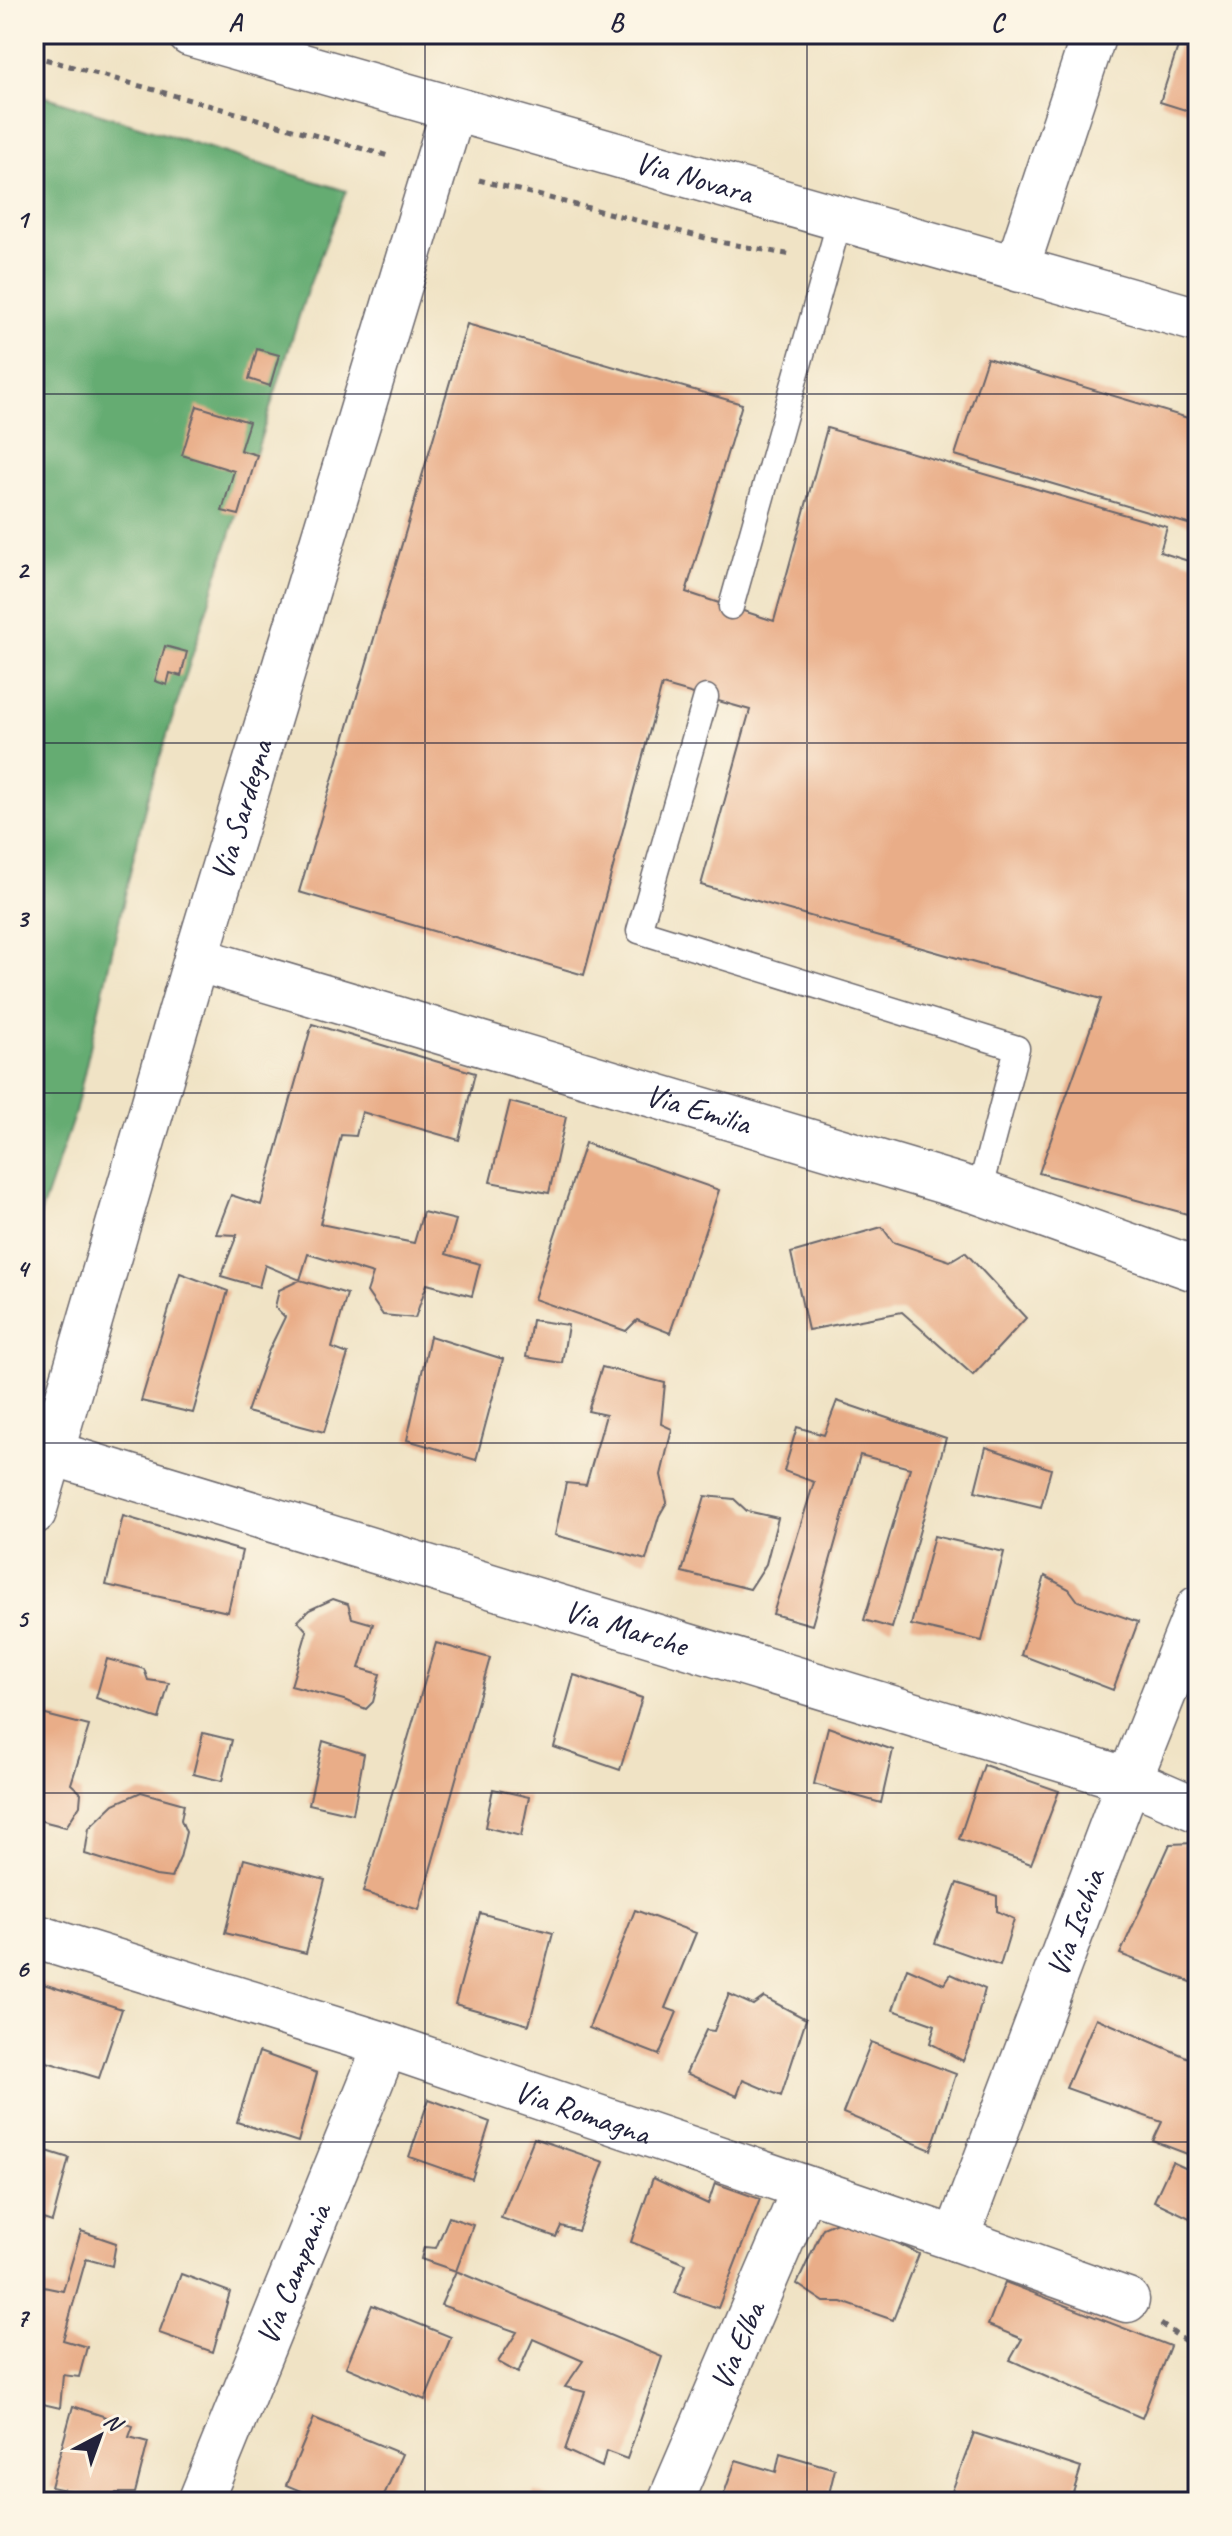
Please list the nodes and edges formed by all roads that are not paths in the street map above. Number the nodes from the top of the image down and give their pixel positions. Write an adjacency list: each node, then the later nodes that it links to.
1 (190, 34): 3 (street, Via Novara)
2 (1094, 34): 5 (street)
3 (453, 110): 4 (street, Via Novara); 9 (street, Via Sardegna)
4 (840, 219): 5 (street, Via Novara); 7 (lane)
5 (1019, 270): 6 (street, Via Novara)
6 (1198, 320)
7 (731, 607)
8 (706, 697): 10 (lane)
9 (196, 959): 10 (street, Via Emilia); 12 (street, Via Sardegna)
10 (979, 1192): 11 (street, Via Emilia)
11 (1198, 1270)
12 (52, 1453): 13 (street, Via Sardegna); 15 (street, Via Marche)
13 (34, 1512)
14 (1198, 1608): 15 (street, Via Ischia)
15 (1129, 1780): 16 (street, Via Marche); 20 (street, Via Ischia)
16 (1198, 1810)
17 (34, 1936): 18 (street, Via Romagna)
18 (386, 2045): 19 (street, Via Romagna); 22 (street, Via Campania)
19 (804, 2189): 20 (street, Via Romagna); 23 (street, Via Elba)
20 (956, 2239): 21 (street, Via Romagna)
21 (1127, 2300)
22 (200, 2502)
23 (670, 2502)

